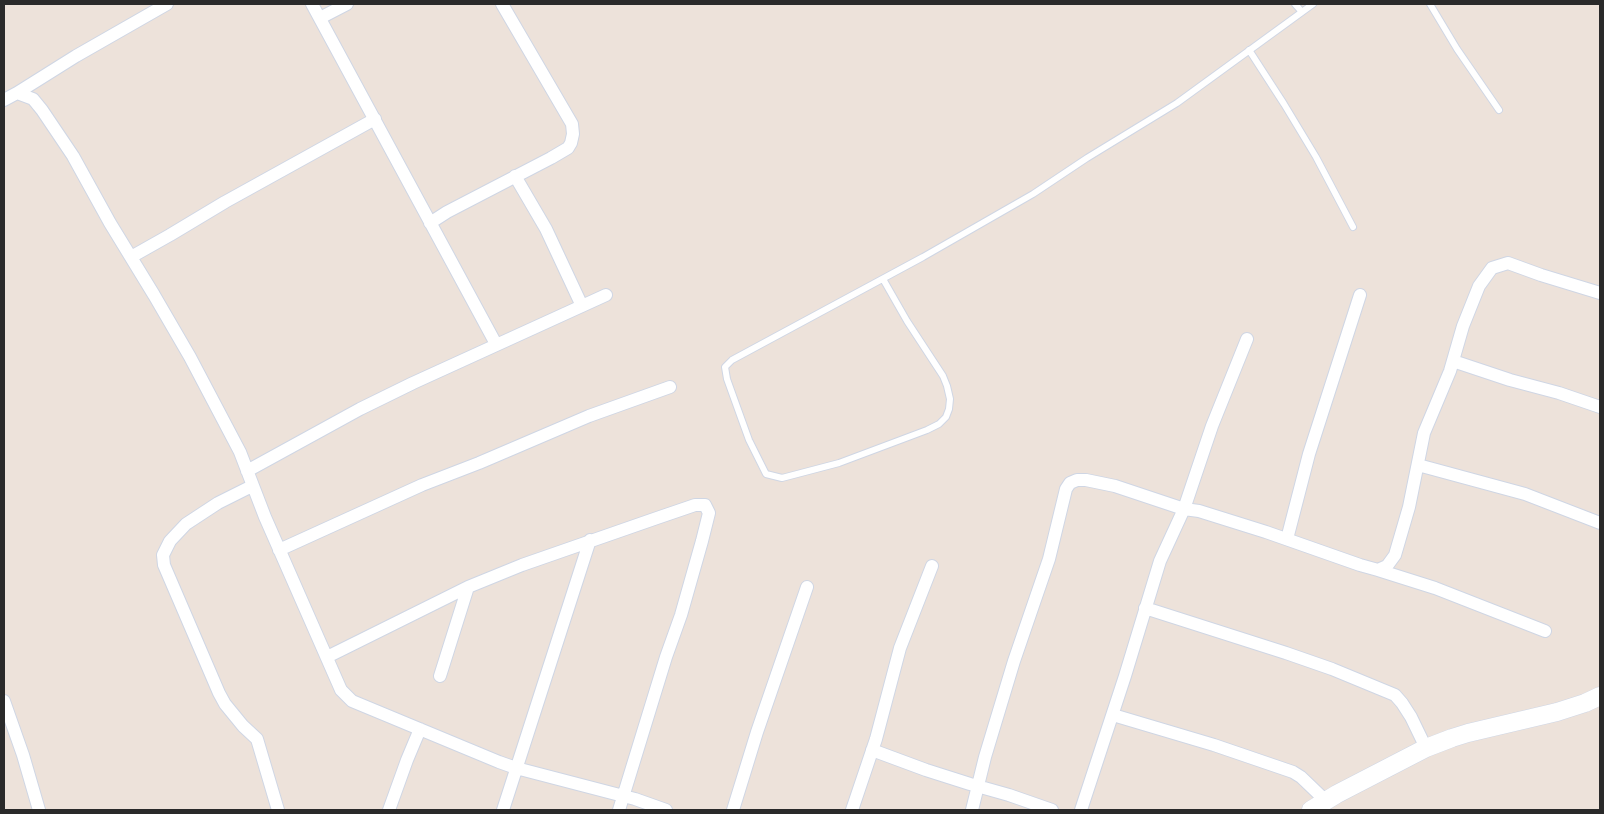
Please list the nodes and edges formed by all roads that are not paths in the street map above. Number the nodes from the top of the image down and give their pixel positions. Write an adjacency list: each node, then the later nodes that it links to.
1 (167, 4): 11 (street)
2 (312, 4): 9 (street)
3 (347, 4): 9 (street)
4 (502, 4): 15 (street)
5 (1295, 4): 8 (lane)
6 (1313, 4): 8 (lane)
7 (1430, 4): 13 (lane)
8 (1302, 12): 10 (lane)
9 (320, 18): 14 (street)
10 (1249, 50): 17 (lane); 19 (lane)
11 (17, 93): 12 (street); 18 (street)
12 (4, 100)
13 (1499, 110)
14 (375, 120): 16 (street); 18 (street)
15 (515, 176): 16 (street); 23 (street)
16 (430, 223): 25 (street)
17 (1353, 227)
18 (131, 257): 30 (street)
19 (882, 279): 19 (lane)
20 (1600, 293): 26 (street)
21 (606, 295): 23 (street)
22 (1360, 295): 34 (street)
23 (582, 306): 25 (street)
24 (1246, 339): 32 (street)
25 (496, 344): 30 (street)
26 (1453, 361): 28 (street); 29 (street)
27 (670, 387): 36 (street)
28 (1600, 407)
29 (1418, 465): 33 (street); 38 (street)
30 (247, 470): 31 (street)
31 (252, 486): 36 (street); 56 (street)
32 (1184, 509): 34 (street); 41 (street); 52 (street)
33 (1600, 523)
34 (1287, 539): 38 (street)
35 (590, 540): 40 (street); 51 (street); 53 (street)
36 (279, 550): 43 (street)
37 (932, 566): 50 (street)
38 (1378, 570): 42 (street)
39 (807, 586): 61 (street)
40 (468, 587): 43 (street); 44 (street)
41 (1145, 608): 47 (street); 49 (street)
42 (1545, 631)
43 (327, 657): 48 (street)
44 (440, 676)
45 (1600, 696): 49 (street)
46 (4, 702): 55 (street)
47 (1112, 715): 54 (street); 65 (street)
48 (420, 729): 51 (street); 57 (street)
49 (1426, 748): 54 (street)
50 (872, 750): 52 (street); 62 (street)
51 (516, 768): 53 (street); 58 (street)
52 (978, 787): 63 (street); 64 (street)
53 (624, 797): 59 (street); 60 (street)
54 (1326, 801): 66 (street)
55 (39, 810)
56 (278, 810)
57 (389, 810)
58 (503, 810)
59 (619, 810)
60 (666, 810)
61 (733, 810)
62 (852, 810)
63 (972, 810)
64 (1052, 810)
65 (1081, 810)
66 (1311, 810)

